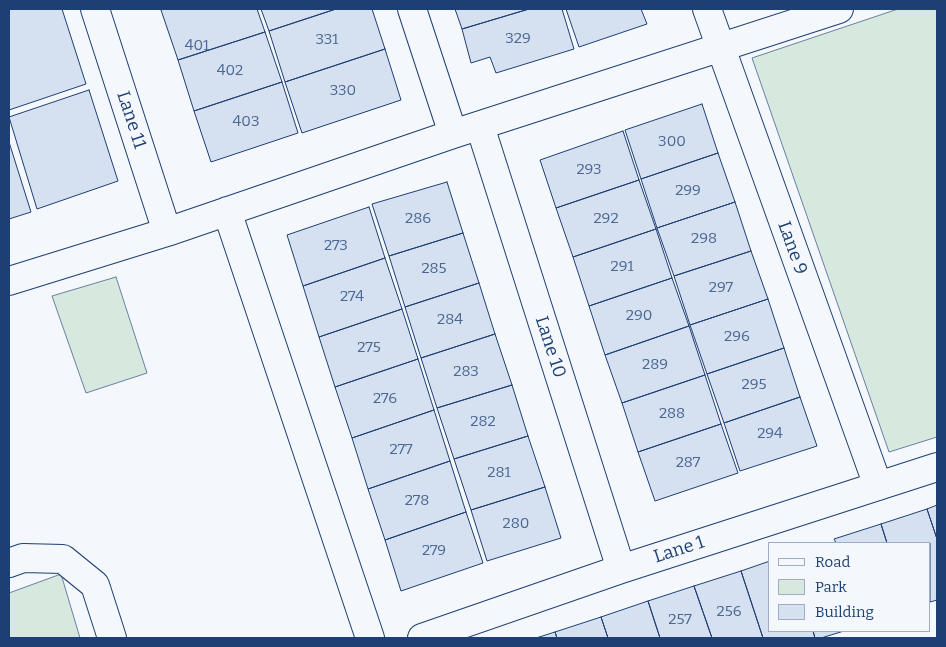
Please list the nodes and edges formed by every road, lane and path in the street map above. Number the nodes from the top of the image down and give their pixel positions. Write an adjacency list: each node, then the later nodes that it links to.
1 (95, 9): 9 (street, Lane 11)
2 (412, 9): 7 (street)
3 (707, 9): 5 (street, Lane 9)
4 (839, 9): 5 (street)
5 (720, 47): 6 (street); 12 (street, Lane 9)
6 (480, 126): 7 (street); 14 (street, Lane 10)
7 (453, 134): 8 (street)
8 (227, 211): 9 (street); 16 (street)
9 (167, 232): 10 (street)
10 (9, 281)
11 (937, 467): 12 (street, Lane 1)
12 (878, 486): 14 (street, Lane 1)
13 (9, 563): 15 (street)
14 (621, 569): 17 (street, Lane 1)
15 (112, 638)
16 (370, 638)
17 (422, 638)

